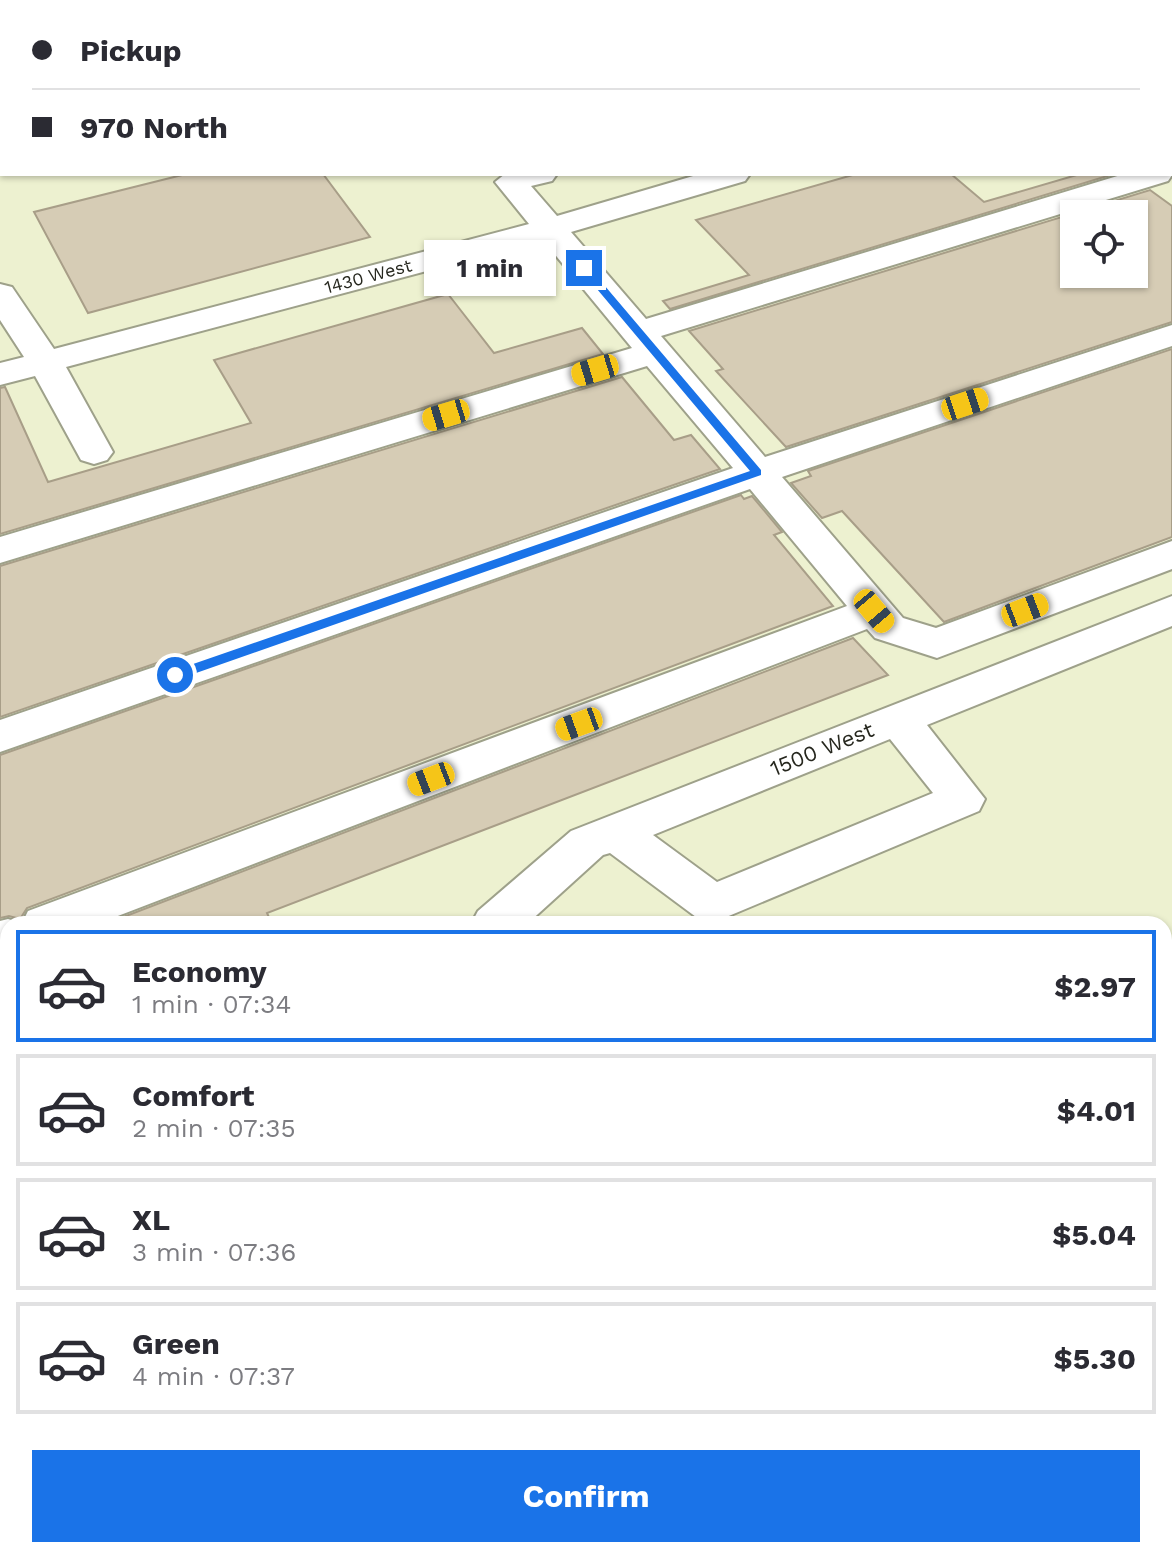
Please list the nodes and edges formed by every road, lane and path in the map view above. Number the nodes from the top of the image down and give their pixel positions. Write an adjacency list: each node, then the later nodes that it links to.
1 (534, 176): 4 (street)
2 (727, 176): 4 (street, 1430 West)
3 (1152, 176): 6 (street)
4 (550, 228): 6 (street); 8 (street, 1430 West)
5 (0, 294): 8 (street)
6 (637, 331): 11 (street); 12 (street)
7 (1172, 335): 11 (street)
8 (45, 362): 9 (street, 1430 West); 10 (street)
9 (0, 374)
10 (94, 452)
11 (757, 473): 15 (street); 17 (street)
12 (0, 550)
13 (1172, 554): 15 (street)
14 (1172, 610): 16 (street, 1500 West)
15 (874, 611): 19 (street)
16 (898, 719): 18 (street, 1500 West); 18 (street)
17 (0, 736)
18 (615, 832): 20 (street, 1500 West)
19 (66, 916)
20 (504, 916)

